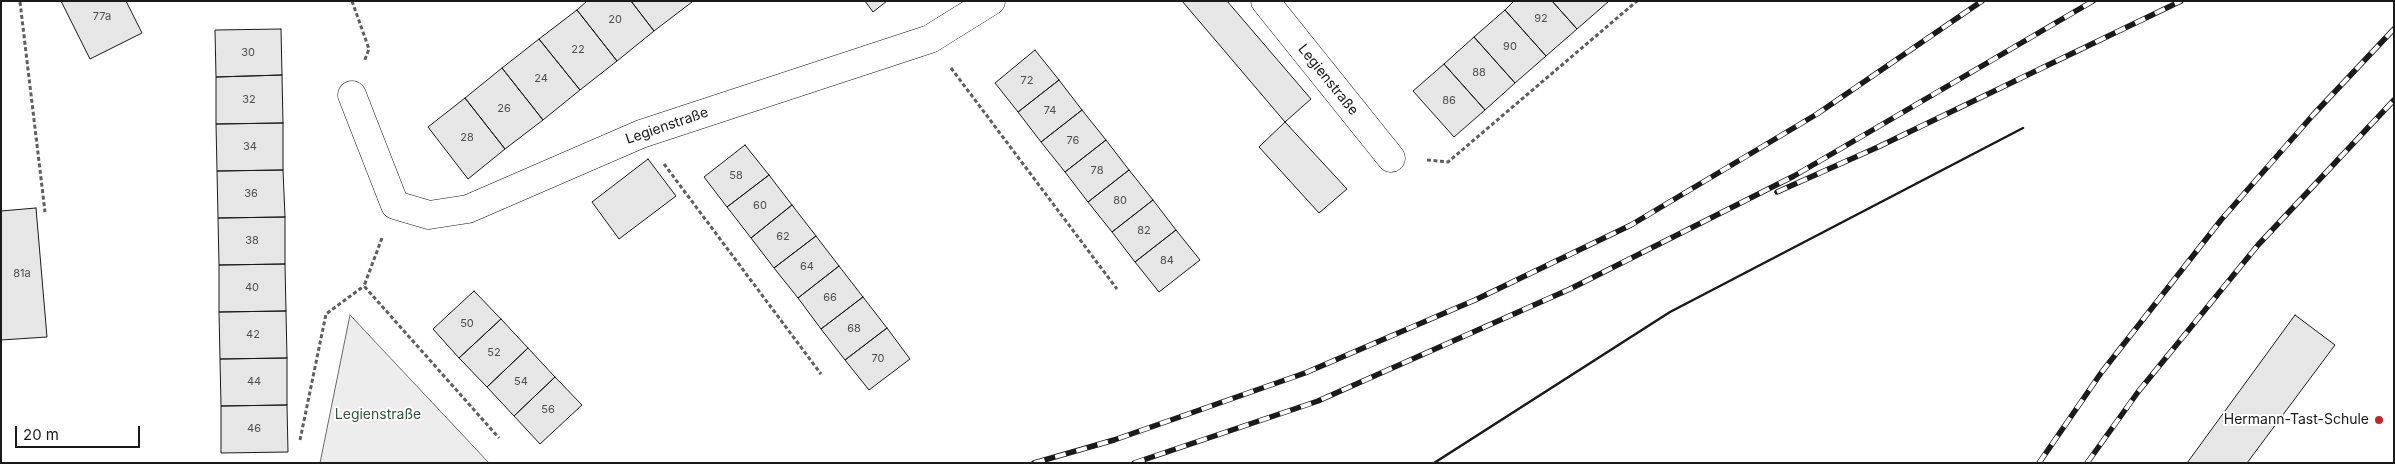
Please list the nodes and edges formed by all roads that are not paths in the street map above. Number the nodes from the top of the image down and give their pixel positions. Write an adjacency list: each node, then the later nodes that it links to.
1 (991, 1): 3 (street, Legienstraße)
2 (1264, 1): 4 (street, Legienstraße)
3 (352, 95)
4 (1391, 158)

